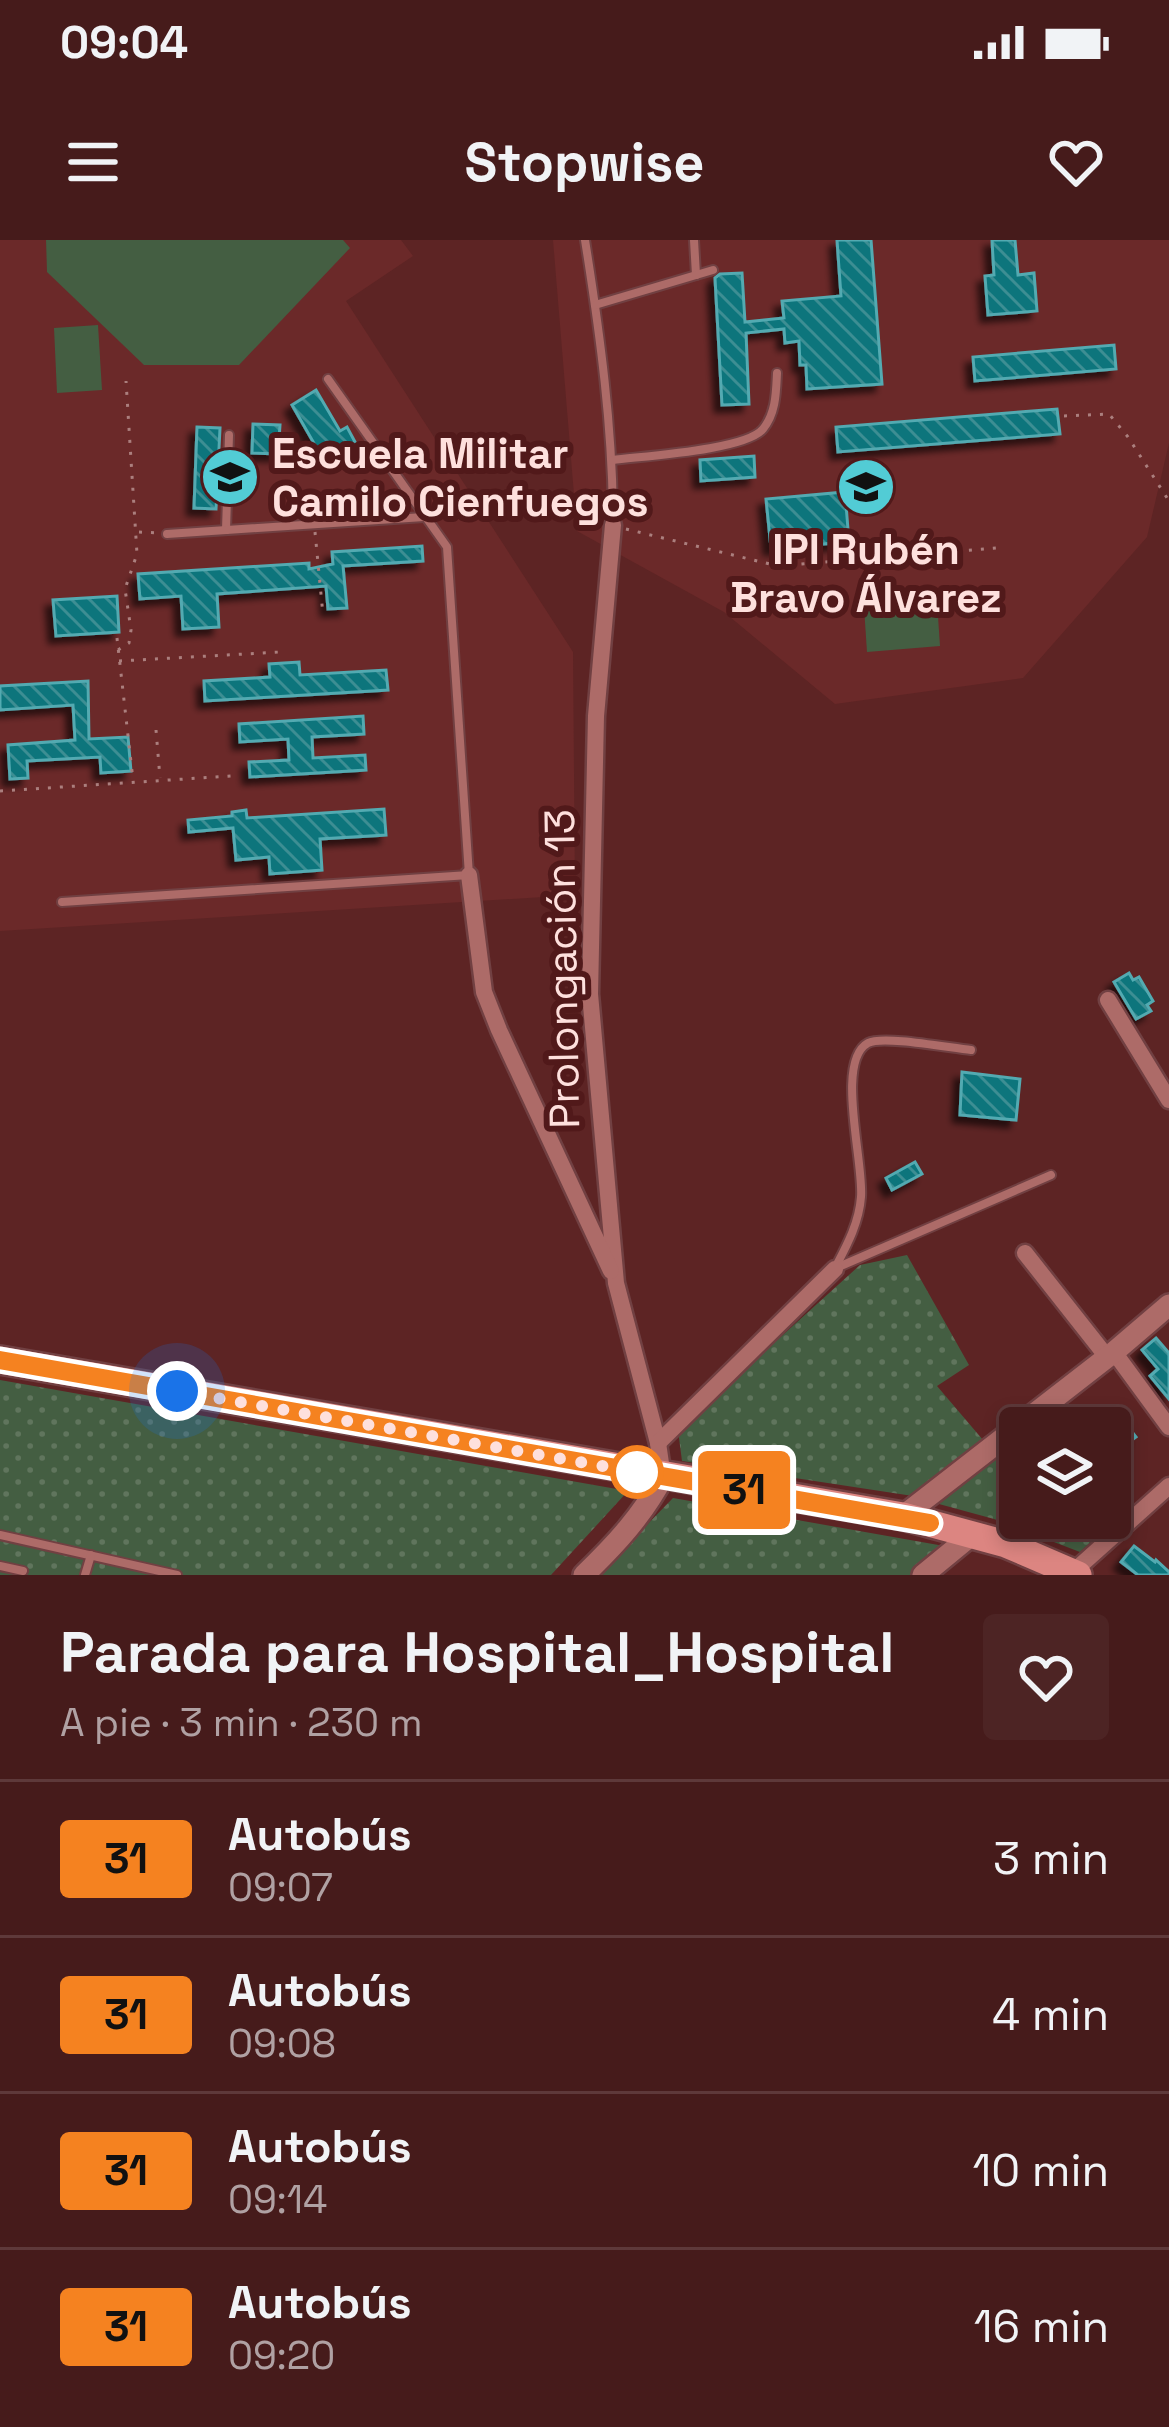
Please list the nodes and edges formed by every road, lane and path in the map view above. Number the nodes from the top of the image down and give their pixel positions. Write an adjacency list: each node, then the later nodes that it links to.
1 (585, 240): 5 (lane)
2 (694, 240): 4 (lane)
3 (712, 271): 4 (lane)
4 (696, 275): 5 (lane)
5 (596, 305): 11 (lane)
6 (777, 373): 11 (lane)
7 (328, 379): 13 (lane)
8 (126, 381): 17 (path)
9 (1064, 416): 12 (path)
10 (229, 435): 16 (lane)
11 (613, 460): 15 (lane)
12 (1169, 501)
13 (426, 517): 14 (lane); 30 (lane)
14 (315, 524): 16 (lane); 20 (path)
15 (613, 525): 19 (path); 38 (street, Prolongación 13)
16 (226, 530): 18 (lane)
17 (135, 531): 18 (path); 22 (path)
18 (167, 534)
19 (997, 548)
20 (322, 615)
21 (117, 638): 22 (path)
22 (118, 650): 24 (path)
23 (280, 652): 24 (path)
24 (119, 661): 28 (path)
25 (156, 730): 27 (path)
26 (231, 776): 27 (path)
27 (160, 780): 28 (path)
28 (133, 782): 29 (path)
29 (0, 791)
30 (469, 875): 31 (lane); 38 (street)
31 (62, 902)
32 (1108, 1000): 34 (street)
33 (971, 1050): 37 (lane)
34 (1169, 1100)
35 (1051, 1175): 37 (lane)
36 (1025, 1253): 40 (street)
37 (835, 1269): 43 (street)
38 (616, 1282): 43 (street, Prolongación 13)
39 (1169, 1305): 40 (street)
40 (1111, 1355): 42 (street); 46 (street)
41 (0, 1360): 44 (main road)
42 (1169, 1427)
43 (658, 1443): 44 (street, Prolongación 13)
44 (663, 1477): 46 (main road); 55 (street)
45 (1169, 1486): 52 (street)
46 (903, 1516): 47 (main road)
47 (974, 1534): 52 (main road); 56 (street)
48 (0, 1535): 49 (lane)
49 (91, 1556): 53 (lane); 54 (lane)
50 (0, 1566): 51 (lane)
51 (23, 1571)
52 (1075, 1574)
53 (85, 1575)
54 (177, 1575)
55 (584, 1575)
56 (922, 1575)

